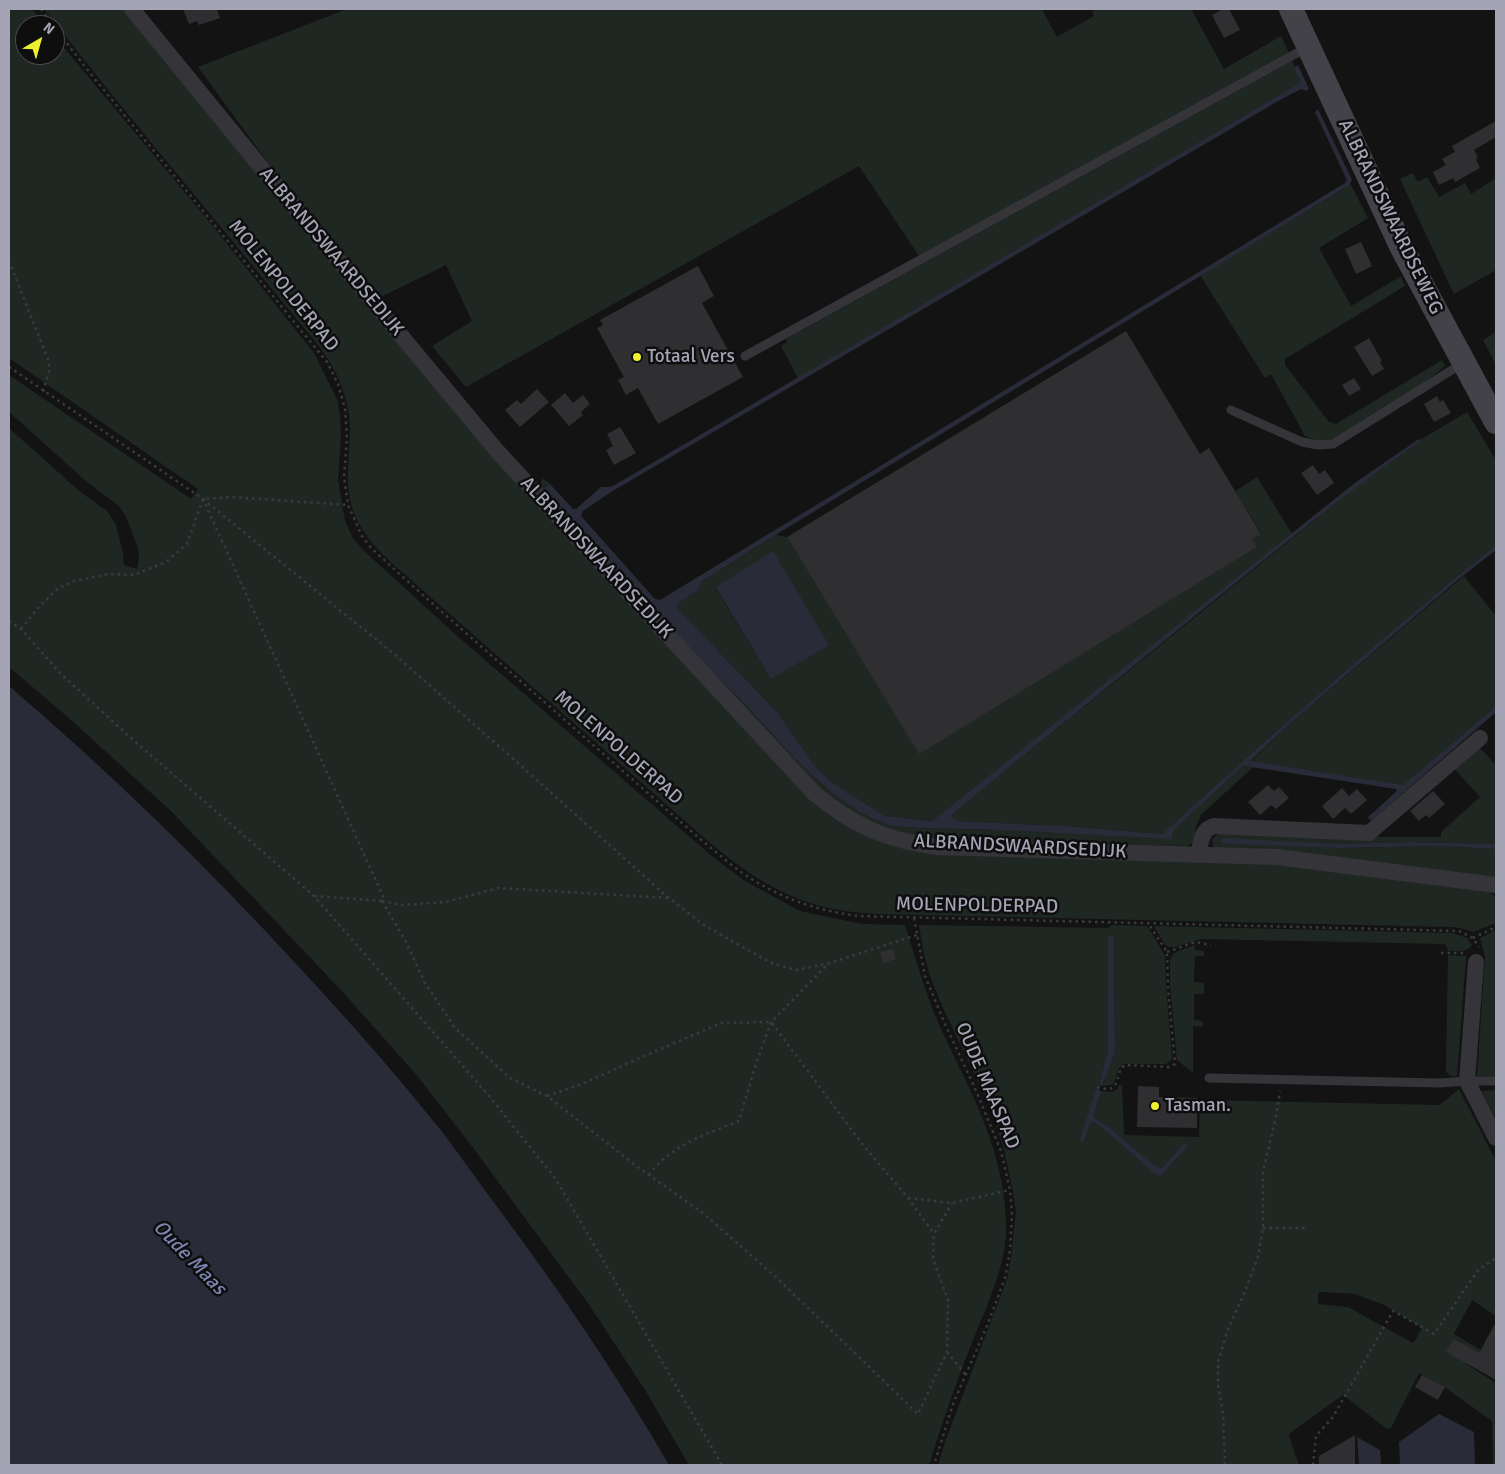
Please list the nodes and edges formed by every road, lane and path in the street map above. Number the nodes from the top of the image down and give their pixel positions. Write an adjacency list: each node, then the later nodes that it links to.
1 (132, 9): 17 (street, ALBRANDSWAARDSEDIJK)
2 (1291, 9): 4 (street, ALBRANDSWAARDSEWEG)
3 (65, 41): 13 (path, MOLENPOLDERPAD)
4 (1308, 47): 6 (lane); 7 (street, ALBRANDSWAARDSEWEG)
5 (9, 261): 9 (path)
6 (745, 356)
7 (1463, 363): 10 (lane); 11 (street, ALBRANDSWAARDSEWEG)
8 (9, 368): 9 (path)
9 (43, 392): 12 (path)
10 (1231, 410)
11 (1496, 422)
12 (202, 499): 13 (path); 15 (path); 20 (path); 21 (path)
13 (348, 506): 22 (path, MOLENPOLDERPAD)
14 (9, 620): 15 (path)
15 (22, 630): 19 (path)
16 (1480, 738): 17 (street)
17 (1198, 855): 18 (street, ALBRANDSWAARDSEDIJK)
18 (1496, 885)
19 (314, 896): 21 (path); 50 (path)
20 (668, 898): 21 (path); 31 (path)
21 (382, 902): 38 (path)
22 (914, 918): 23 (path, MOLENPOLDERPAD); 25 (path, OUDE MAASPAD)
23 (1148, 923): 24 (path, MOLENPOLDERPAD); 28 (path)
24 (1496, 927)
25 (917, 935): 31 (path); 41 (path, OUDE MAASPAD)
26 (1211, 945): 28 (path)
27 (1478, 946): 30 (path)
28 (1167, 952): 37 (path)
29 (1441, 953): 30 (path)
30 (1474, 954): 35 (street)
31 (830, 963): 32 (path)
32 (771, 1022): 38 (path); 40 (path); 42 (path)
33 (1209, 1078): 34 (lane)
34 (1281, 1080): 35 (lane); 44 (path)
35 (1467, 1080): 36 (lane); 39 (street)
36 (1496, 1082)
37 (1097, 1087)
38 (547, 1096): 40 (path)
39 (1496, 1138)
40 (649, 1175): 48 (path)
41 (1010, 1190): 43 (path); 49 (path, OUDE MAASPAD)
42 (908, 1198): 43 (path); 46 (path)
43 (952, 1203): 46 (path)
44 (1263, 1228): 45 (path); 52 (path)
45 (1307, 1228)
46 (934, 1234): 48 (path)
47 (1496, 1258): 53 (path)
48 (947, 1352): 49 (path)
49 (966, 1375): 51 (path, OUDE MAASPAD)
50 (722, 1465)
51 (934, 1465)
52 (1225, 1465)
53 (1313, 1465)

